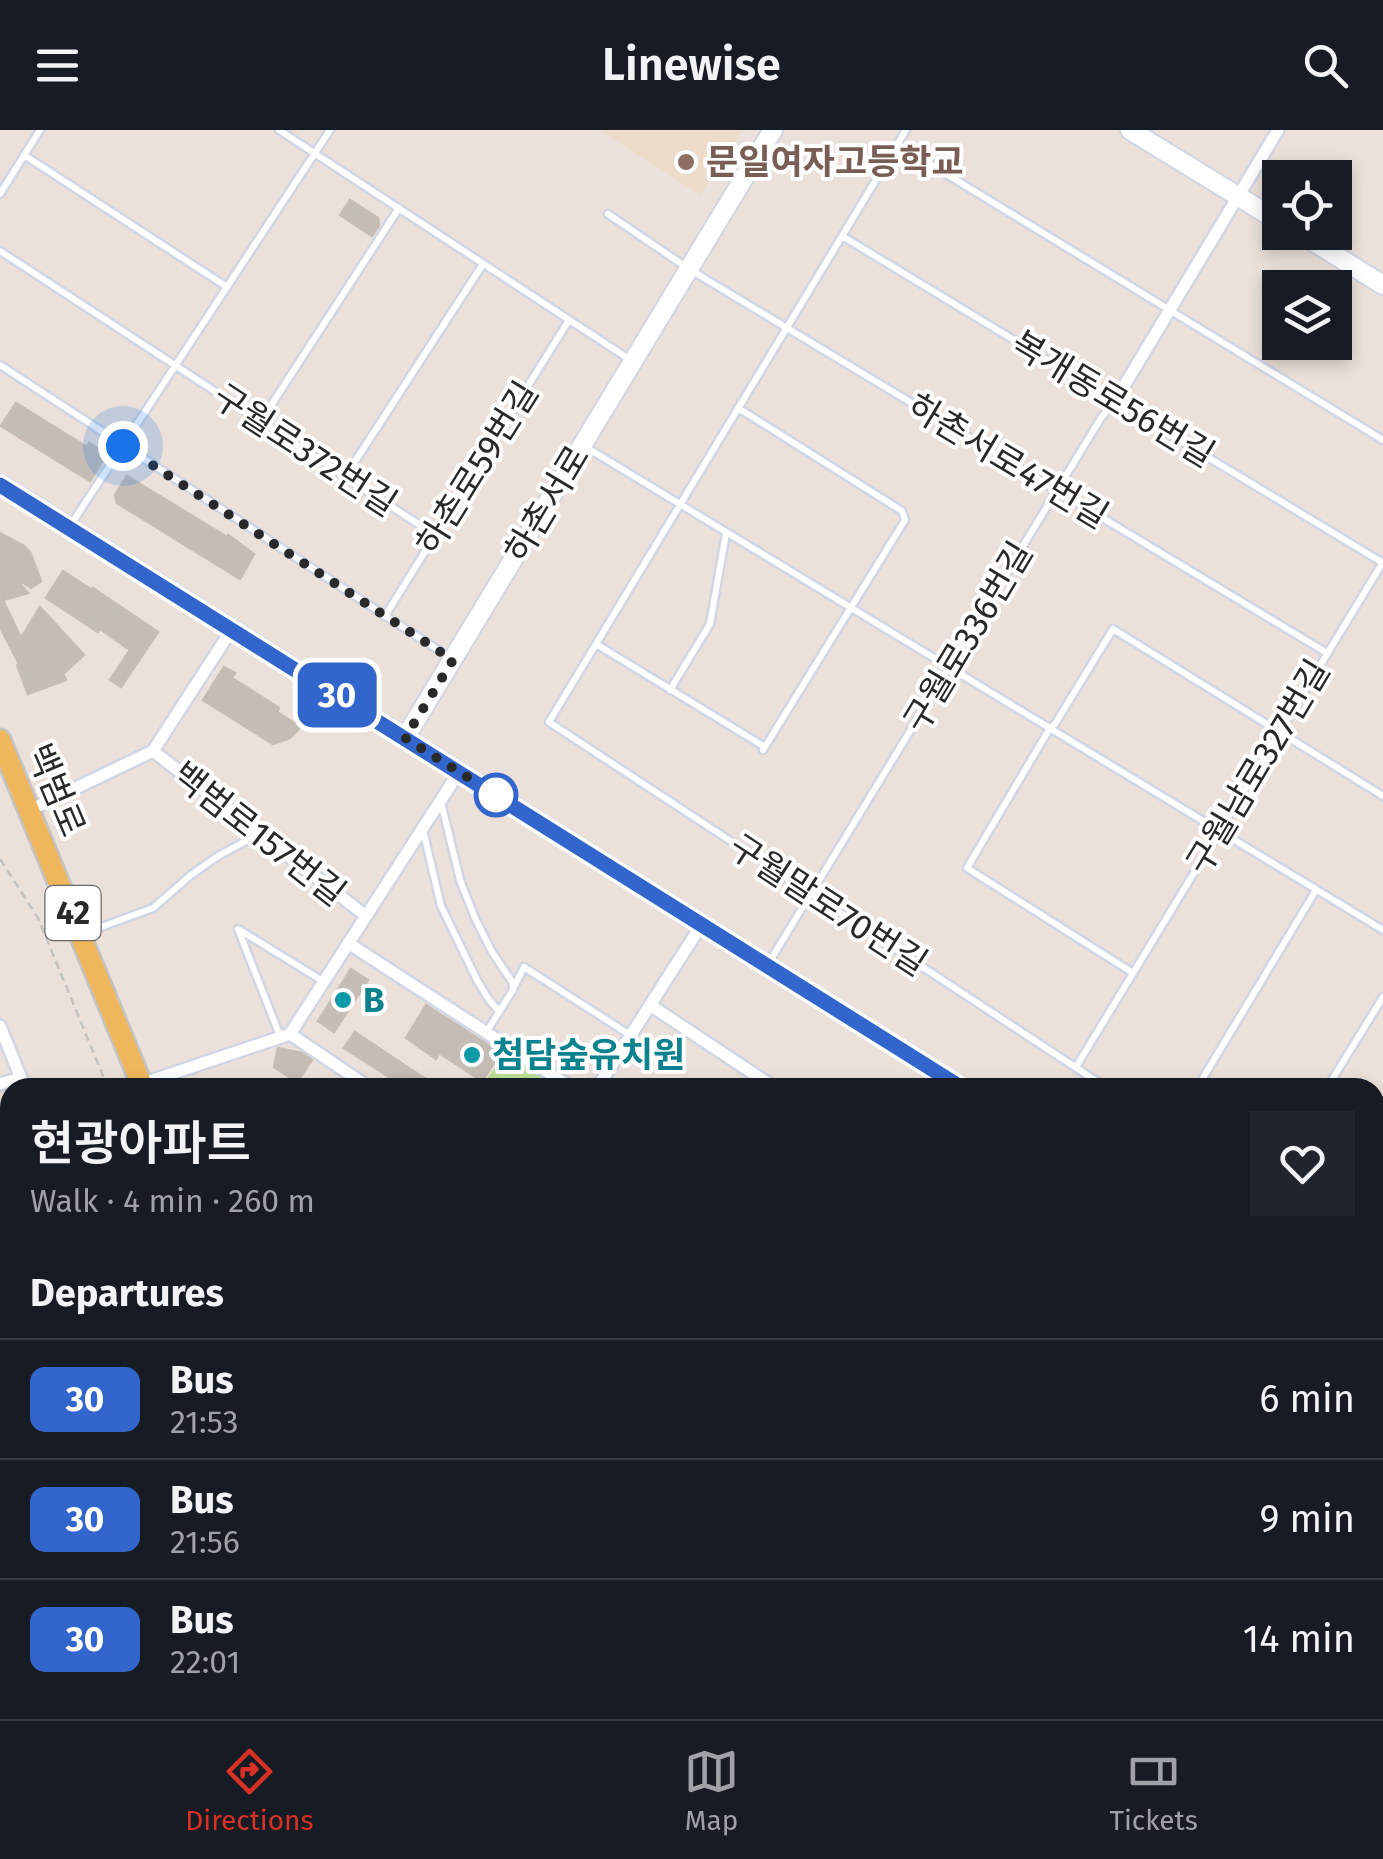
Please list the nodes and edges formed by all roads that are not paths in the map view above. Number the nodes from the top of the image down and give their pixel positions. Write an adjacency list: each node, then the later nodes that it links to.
1 (40, 130): 10 (lane)
2 (279, 130): 9 (lane)
3 (330, 130): 9 (lane, 구월로372번길)
4 (773, 130): 20 (main road, 하촌서로)
5 (906, 130): 8 (lane)
6 (1130, 130): 12 (main road)
7 (1278, 130): 12 (street, 구월로336번길)
8 (897, 144): 16 (lane); 23 (lane)
9 (315, 153): 13 (lane); 22 (lane, 구월로372번길)
10 (24, 155): 11 (lane); 22 (lane)
11 (0, 194)
12 (1238, 196): 14 (main road); 23 (street, 구월로336번길)
13 (399, 208): 19 (lane); 31 (lane)
14 (1262, 211)
15 (608, 214): 20 (lane)
16 (842, 236): 25 (lane); 29 (lane, 복개동로56번길)
17 (1327, 250): 21 (main road)
18 (0, 252): 28 (lane, 구월로372번길)
19 (483, 264): 24 (lane); 35 (lane)
20 (689, 269): 25 (lane, 하촌서로47번길); 26 (main road, 하촌서로)
21 (1383, 284)
22 (227, 287): 28 (lane, 구월로372번길)
23 (1170, 310): 29 (street, 구월로336번길); 32 (lane)
24 (569, 320): 26 (lane); 41 (lane, 하촌로59번길)
25 (786, 328): 30 (lane); 37 (lane, 하촌서로47번길)
26 (632, 361): 33 (main road, 하촌서로)
27 (0, 366): 34 (lane)
28 (175, 366): 31 (lane, 구월로372번길); 34 (lane, 구월로372번길)
29 (1115, 400): 37 (lane, 구월로336번길); 42 (lane, 복개동로56번길)
30 (738, 408): 38 (lane); 43 (lane)
31 (261, 421): 35 (lane, 구월로372번길)
32 (1383, 440)
33 (582, 445): 38 (lane); 48 (main road, 하촌서로)
34 (123, 446): 39 (lane, 구월로372번길); 44 (lane)
35 (346, 476): 41 (lane, 구월로372번길)
36 (1, 485): 39 (main road)
37 (1057, 490): 47 (lane, 하촌서로47번길); 49 (lane, 구월로336번길)
38 (680, 505): 40 (lane); 46 (lane)
39 (70, 527): 45 (main road)
40 (726, 533): 43 (lane); 50 (lane)
41 (435, 535): 44 (lane, 하촌로59번길)
42 (1383, 562): 47 (lane, 구월남로327번길)
43 (850, 609): 49 (lane); 50 (lane)
44 (385, 616): 48 (lane)
45 (232, 630): 53 (main road); 55 (street)
46 (596, 644): 50 (lane); 64 (lane, 구월말로70번길)
47 (1327, 653): 52 (lane, 구월남로327번길)
48 (453, 660): 53 (main road, 하촌서로)
49 (948, 668): 51 (lane); 64 (lane, 구월로336번길)
50 (670, 690)
51 (1050, 728): 52 (lane); 61 (lane); 71 (lane)
52 (1280, 731): 57 (lane); 61 (lane, 구월남로327번길)
53 (405, 738): 56 (main road)
54 (0, 740): 59 (main road, 백범로 / 42)
55 (152, 751): 59 (street); 62 (street, 백범로157번길)
56 (459, 772): 58 (street, 백범로157번길); 66 (main road)
57 (1383, 796)
58 (441, 800): 60 (street, 백범로157번길); 73 (lane)
59 (30, 810): 68 (main road, 백범로 / 42)
60 (423, 828): 65 (street, 백범로157번길); 76 (lane)
61 (1219, 831): 63 (lane); 71 (lane, 구월남로327번길)
62 (259, 834): 65 (street, 백범로157번길); 68 (lane)
63 (1316, 890): 67 (lane); 91 (lane)
64 (811, 894): 70 (lane, 구월로336번길); 81 (lane, 구월말로70번길)
65 (366, 916): 69 (street, 백범로157번길)
66 (702, 924): 70 (main road); 75 (street)
67 (1383, 930)
68 (81, 934): 83 (main road, 백범로 / 42)
69 (348, 944): 72 (street, 백범로157번길); 78 (street)
70 (768, 966): 89 (main road)
71 (1133, 973): 81 (lane, 구월남로327번길)
72 (326, 978): 79 (street, 백범로157번길); 79 (lane)
73 (513, 990): 76 (lane); 80 (lane)
74 (1383, 996): 92 (lane)
75 (650, 1005): 80 (street); 88 (street)
76 (500, 1011): 78 (lane)
77 (0, 1026): 82 (street)
78 (486, 1032): 86 (street)
79 (285, 1035): 84 (street); 85 (street)
80 (630, 1035): 87 (street)
81 (1076, 1067): 90 (lane, 구월말로70번길)
82 (22, 1078)
83 (139, 1078)
84 (164, 1078)
85 (354, 1078)
86 (557, 1078)
87 (603, 1078)
88 (761, 1078)
89 (941, 1078)
90 (1092, 1078)
91 (1202, 1078)
92 (1333, 1078)

